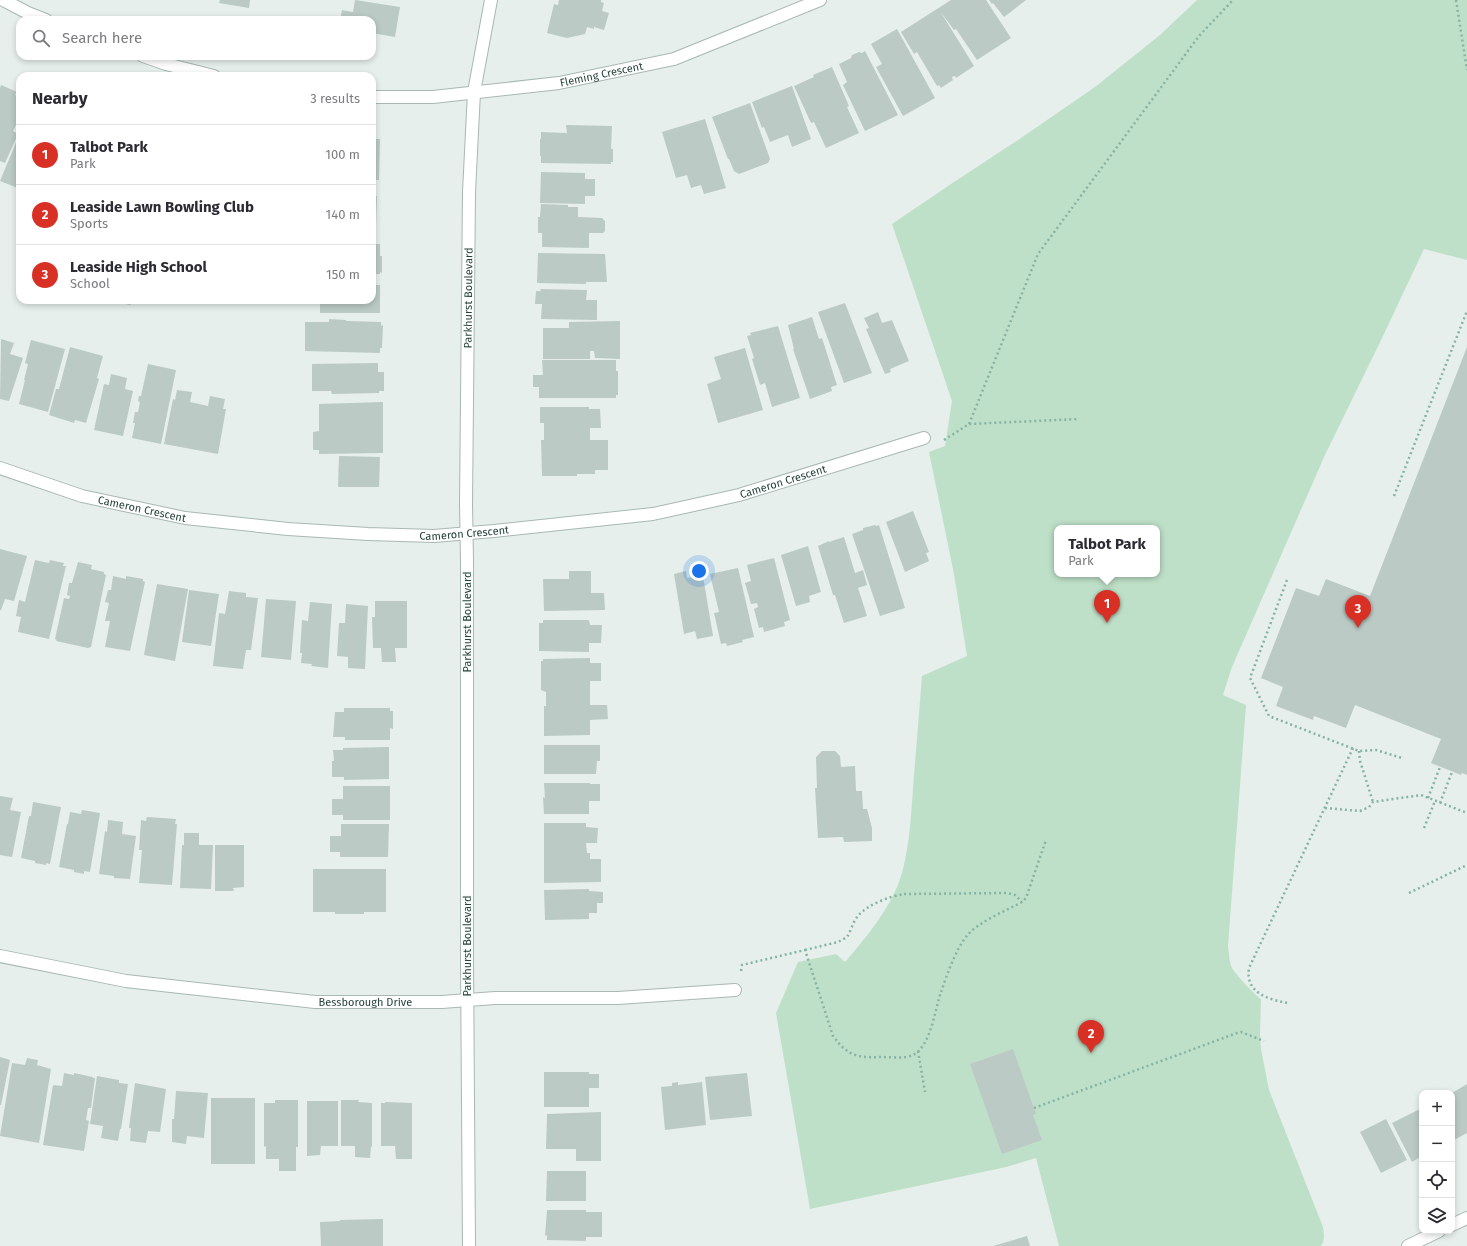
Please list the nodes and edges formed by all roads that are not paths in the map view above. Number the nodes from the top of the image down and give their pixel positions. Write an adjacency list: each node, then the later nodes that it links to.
1 (3, 0): 4 (street)
2 (491, 0): 7 (street, Parkhurst Boulevard)
3 (820, 0): 7 (street, Fleming Crescent)
4 (36, 16)
5 (154, 60): 6 (street)
6 (198, 72)
7 (474, 92): 8 (street, Fleming Crescent); 11 (street, Parkhurst Boulevard)
8 (376, 97)
9 (924, 438): 11 (street, Cameron Crescent)
10 (0, 468): 11 (street, Cameron Crescent)
11 (466, 534): 14 (street, Parkhurst Boulevard)
12 (0, 956): 14 (street, Bessborough Drive)
13 (735, 990): 14 (street, Bessborough Drive)
14 (468, 1000): 18 (street, Parkhurst Boulevard)
15 (1467, 1218): 16 (street)
16 (1455, 1224)
17 (1433, 1234): 19 (street)
18 (469, 1246)
19 (1408, 1246)

